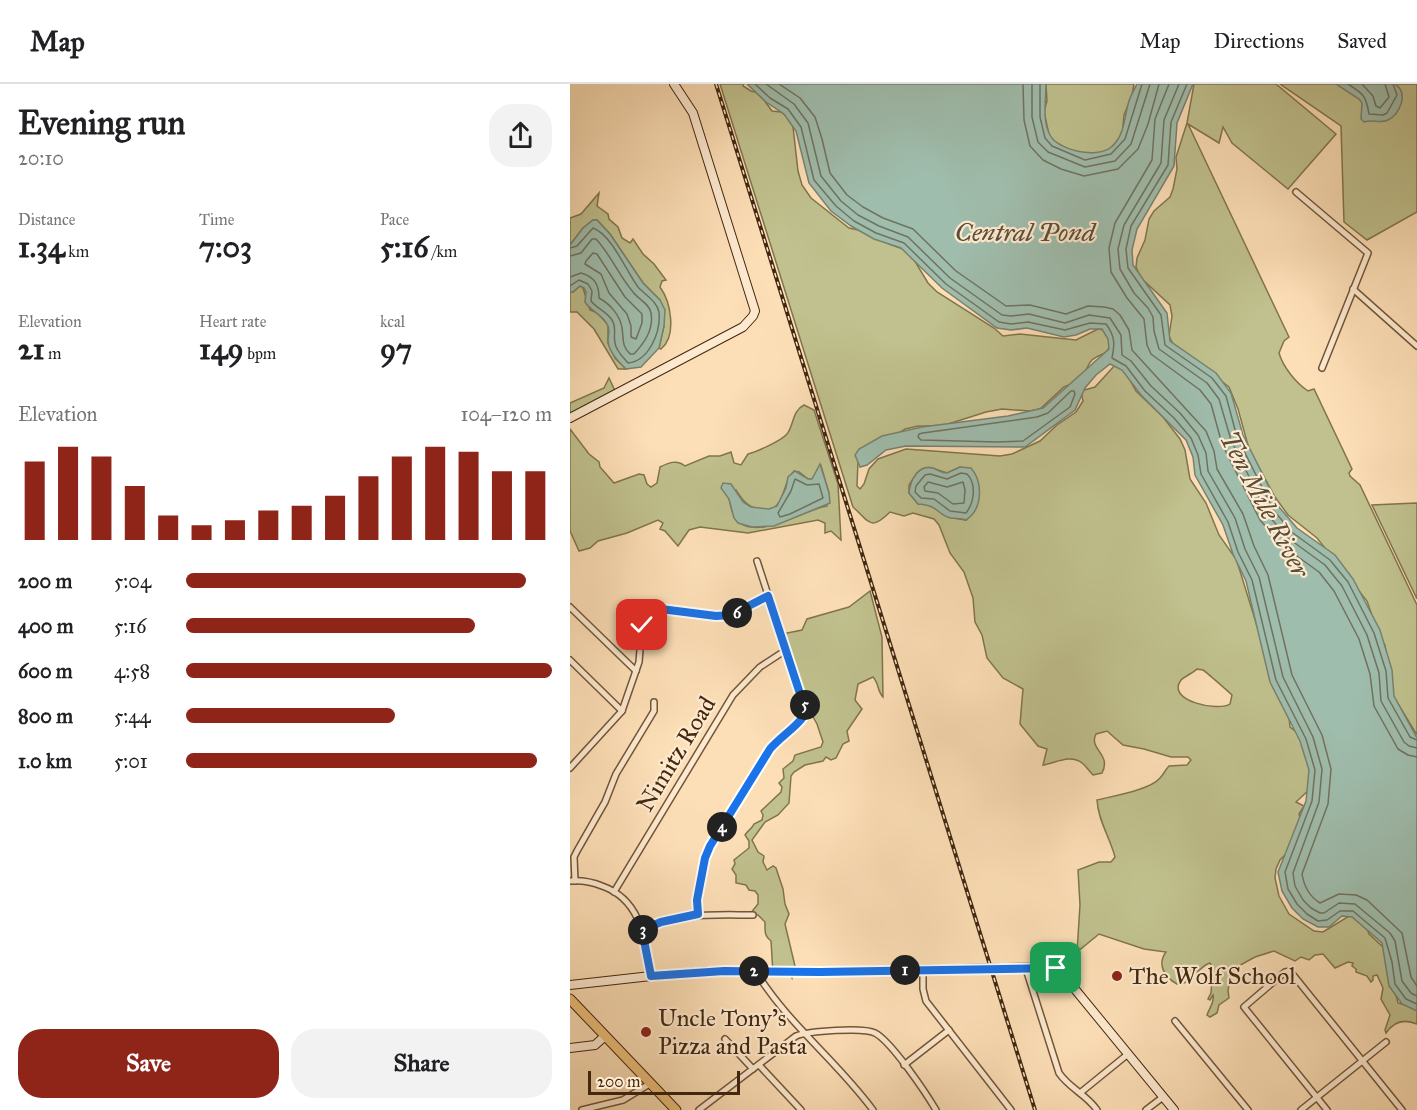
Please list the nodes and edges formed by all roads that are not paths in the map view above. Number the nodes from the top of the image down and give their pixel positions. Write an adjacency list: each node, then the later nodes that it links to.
1 (674, 84): 6 (street)
2 (1296, 192): 3 (street)
3 (1353, 289): 4 (street); 5 (street)
4 (1417, 346)
5 (1322, 368)
6 (570, 418)
7 (757, 561): 8 (street)
8 (768, 596): 10 (street); 12 (street)
9 (570, 608): 12 (street)
10 (786, 650): 17 (street, Nimitz Road); 18 (street)
11 (570, 660): 14 (street)
12 (636, 671): 14 (street)
13 (654, 702): 16 (street)
14 (622, 711): 15 (street)
15 (570, 768)
16 (573, 881): 17 (street)
17 (614, 892): 20 (street)
18 (698, 914): 19 (street); 20 (street)
19 (753, 915)
20 (642, 930): 24 (street)
21 (1026, 969): 22 (street); 34 (street); 39 (street)
22 (923, 970): 23 (street); 28 (street)
23 (756, 972): 24 (street); 29 (street)
24 (651, 976): 25 (street)
25 (570, 985)
26 (570, 999): 30 (main road)
27 (1175, 1021): 52 (street)
28 (949, 1030): 36 (street); 48 (street)
29 (803, 1033): 36 (street); 37 (street); 46 (street)
30 (605, 1036): 33 (street); 38 (main road)
31 (725, 1039): 37 (street)
32 (1386, 1041): 35 (street)
33 (570, 1047)
34 (1128, 1054): 39 (street); 40 (street)
35 (1362, 1062): 41 (street); 41 (street); 55 (street)
36 (904, 1065): 47 (street)
37 (756, 1067): 44 (street); 45 (street)
38 (651, 1083): 42 (street); 43 (main road)
39 (1080, 1093): 49 (street)
40 (1163, 1096): 50 (street); 51 (street)
41 (1317, 1098): 53 (street); 54 (street)
42 (582, 1110)
43 (676, 1110)
44 (699, 1110)
45 (801, 1110)
46 (873, 1110)
47 (936, 1110)
48 (1011, 1110)
49 (1097, 1110)
50 (1146, 1110)
51 (1174, 1110)
52 (1248, 1110)
53 (1301, 1110)
54 (1327, 1110)
55 (1402, 1110)

